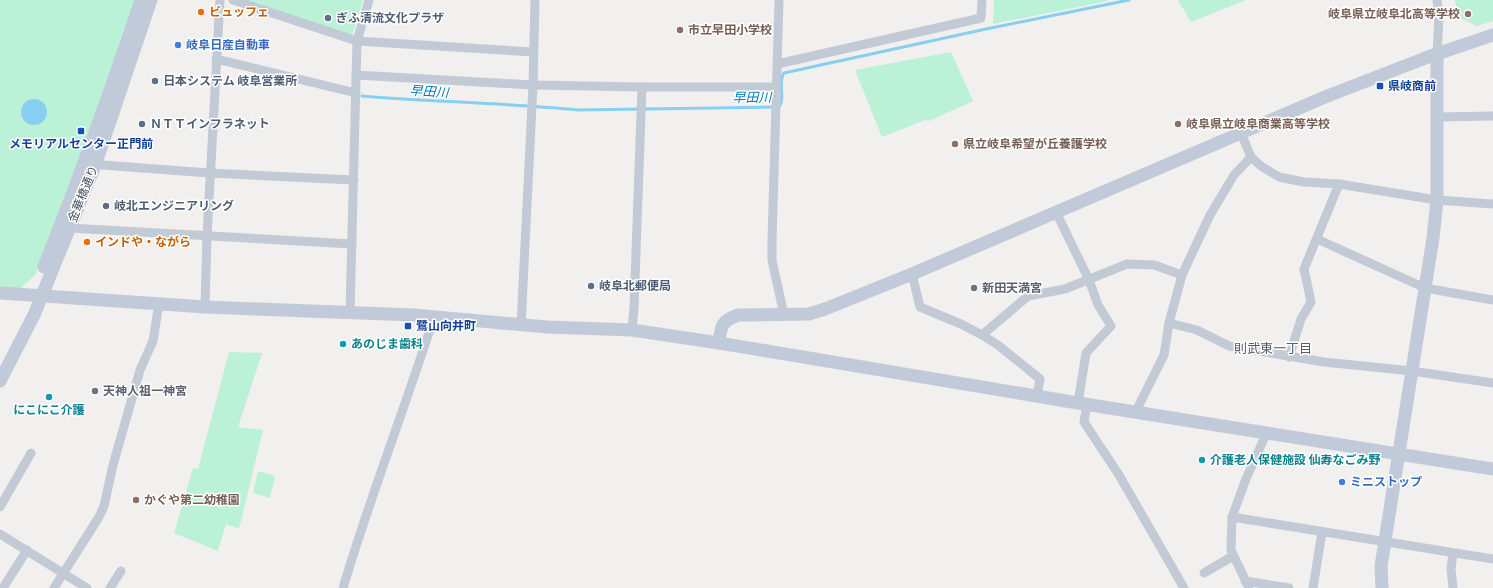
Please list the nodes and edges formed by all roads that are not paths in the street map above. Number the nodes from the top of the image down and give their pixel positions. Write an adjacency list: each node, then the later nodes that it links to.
1 (141, 0): 41 (street, 金華橋通り)
2 (151, 0): 25 (street, 金華橋通り)
3 (220, 0): 14 (street)
4 (234, 0): 11 (street)
5 (369, 0): 11 (street)
6 (535, 0): 12 (street)
7 (779, 0): 15 (street)
8 (982, 0): 15 (street)
9 (1437, 0): 13 (street)
10 (1493, 35): 13 (street)
11 (357, 41): 12 (street); 16 (street)
12 (533, 52): 17 (street)
13 (1436, 54): 22 (street); 23 (street)
14 (216, 59): 20 (street); 26 (street)
15 (777, 64): 19 (street)
16 (356, 75): 17 (street); 20 (street)
17 (533, 85): 18 (street); 49 (street)
18 (642, 87): 19 (street); 50 (street)
19 (776, 87): 46 (street)
20 (356, 93): 27 (street)
21 (1493, 116): 22 (street)
22 (1438, 117): 29 (street)
23 (1241, 132): 24 (street); 31 (street)
24 (1251, 157): 28 (street); 37 (street)
25 (96, 163): 26 (street); 32 (street, 金華橋通り)
26 (210, 173): 27 (street); 33 (street)
27 (354, 180): 35 (street)
28 (1339, 184): 29 (street); 34 (street)
29 (1437, 200): 30 (street); 39 (street)
30 (1493, 204)
31 (1056, 212): 36 (street); 38 (street)
32 (70, 228): 33 (street); 41 (street, 金華橋通り)
33 (207, 236): 35 (street); 44 (street)
34 (1317, 239): 39 (street); 53 (street)
35 (352, 244): 45 (street)
36 (912, 274): 46 (street); 51 (street)
37 (1182, 275): 38 (street); 48 (street)
38 (1088, 280): 51 (street); 59 (street)
39 (1425, 288): 42 (street); 55 (street)
40 (0, 293): 41 (street)
41 (38, 295): 43 (street); 54 (street, 金華橋通り); 56 (street, 金華橋通り)
42 (1493, 300)
43 (159, 303): 44 (street); 75 (street)
44 (205, 307): 45 (street)
45 (350, 312): 47 (street)
46 (784, 315): 52 (street)
47 (434, 317): 49 (street); 82 (street)
48 (1169, 322): 53 (street); 60 (street)
49 (521, 325): 50 (street)
50 (632, 330): 52 (street)
51 (982, 335): 58 (street)
52 (719, 343): 58 (street)
53 (1289, 357): 55 (street)
54 (0, 363)
55 (1412, 371): 57 (street); 63 (street)
56 (0, 381)
57 (1493, 383)
58 (1037, 396): 59 (street)
59 (1083, 403): 60 (street); 83 (street)
60 (1136, 412): 61 (street)
61 (1267, 432): 63 (street); 66 (street)
62 (31, 454): 65 (street)
63 (1399, 454): 64 (street); 69 (street)
64 (1493, 469)
65 (0, 507)
66 (1232, 517): 67 (street); 72 (street)
67 (1322, 532): 69 (street); 85 (street)
68 (0, 534): 70 (street)
69 (1384, 542): 71 (street); 86 (street)
70 (27, 550): 75 (street); 78 (street)
71 (1453, 553): 73 (street); 87 (street)
72 (1234, 556): 76 (street); 77 (street)
73 (1493, 559)
74 (121, 571): 81 (street)
75 (63, 573): 79 (street); 80 (street)
76 (1204, 573)
77 (1247, 584): 84 (street)
78 (3, 588)
79 (54, 588)
80 (87, 588)
81 (110, 588)
82 (343, 588)
83 (1184, 588)
84 (1288, 588)
85 (1313, 588)
86 (1382, 588)
87 (1454, 588)

